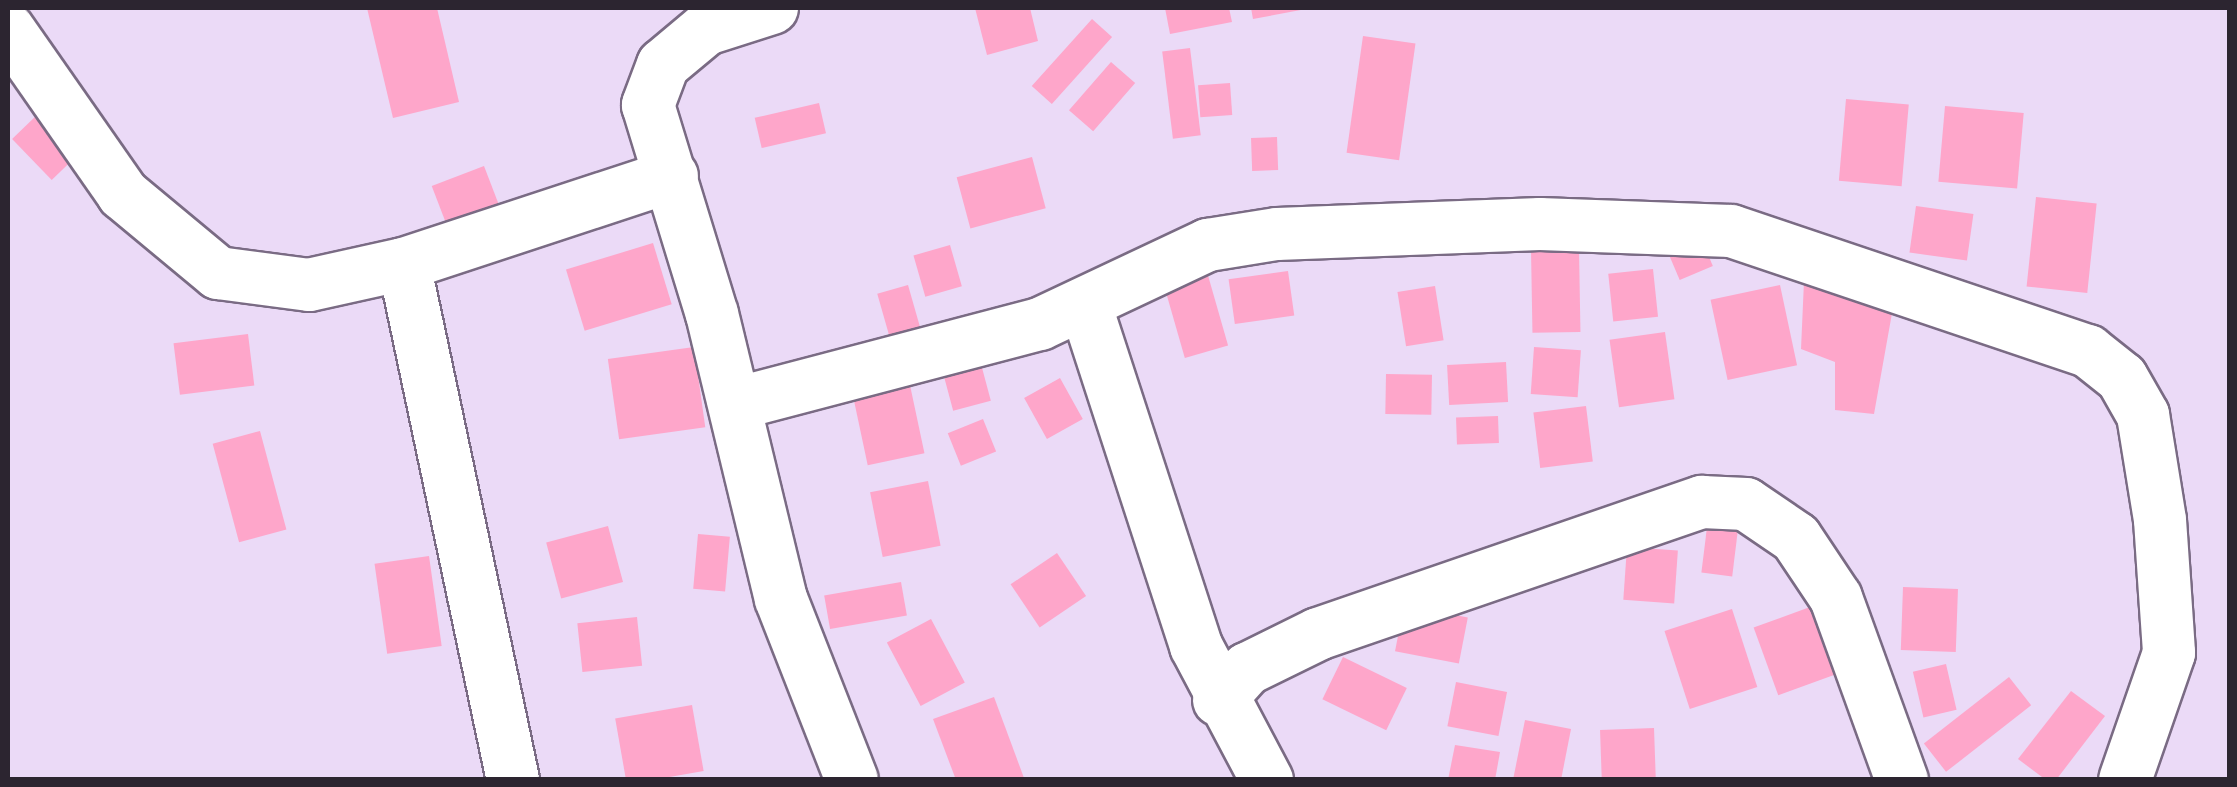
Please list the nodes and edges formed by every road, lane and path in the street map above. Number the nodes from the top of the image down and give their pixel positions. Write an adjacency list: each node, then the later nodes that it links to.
1 (772, 8): 3 (street)
2 (8, 30): 4 (street)
3 (672, 176): 4 (street); 6 (street)
4 (404, 264): 8 (street)
5 (1085, 304): 6 (street); 7 (street); 12 (street)
6 (734, 404): 9 (street)
7 (1219, 700): 10 (street); 11 (street)
8 (513, 780)
9 (852, 780)
10 (1267, 780)
11 (1902, 780)
12 (2125, 780)

